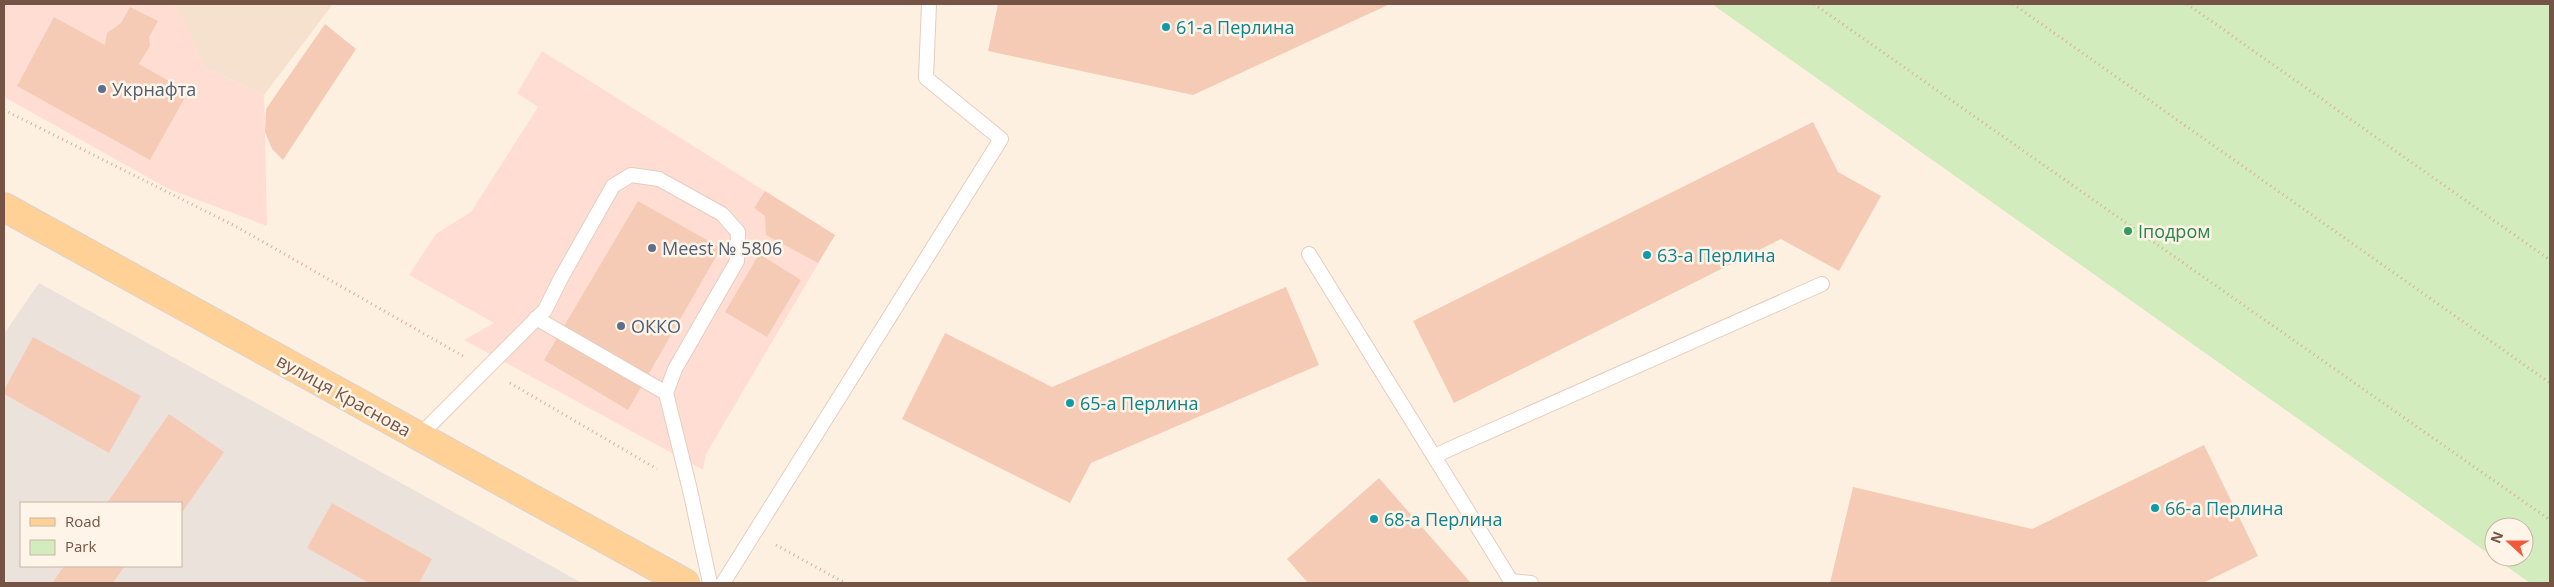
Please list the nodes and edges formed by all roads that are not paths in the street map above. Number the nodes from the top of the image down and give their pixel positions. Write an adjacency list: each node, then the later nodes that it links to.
1 (929, 4): 11 (lane)
2 (4, 207): 7 (main road, вулиця Краснова)
3 (1309, 254): 8 (lane)
4 (1822, 284): 8 (lane)
5 (536, 318): 6 (lane); 6 (lane); 7 (lane)
6 (666, 393): 10 (lane)
7 (419, 436): 9 (main road, вулиця Краснова)
8 (1434, 456): 12 (lane)
9 (685, 583)
10 (710, 583)
11 (723, 583)
12 (1531, 583)

